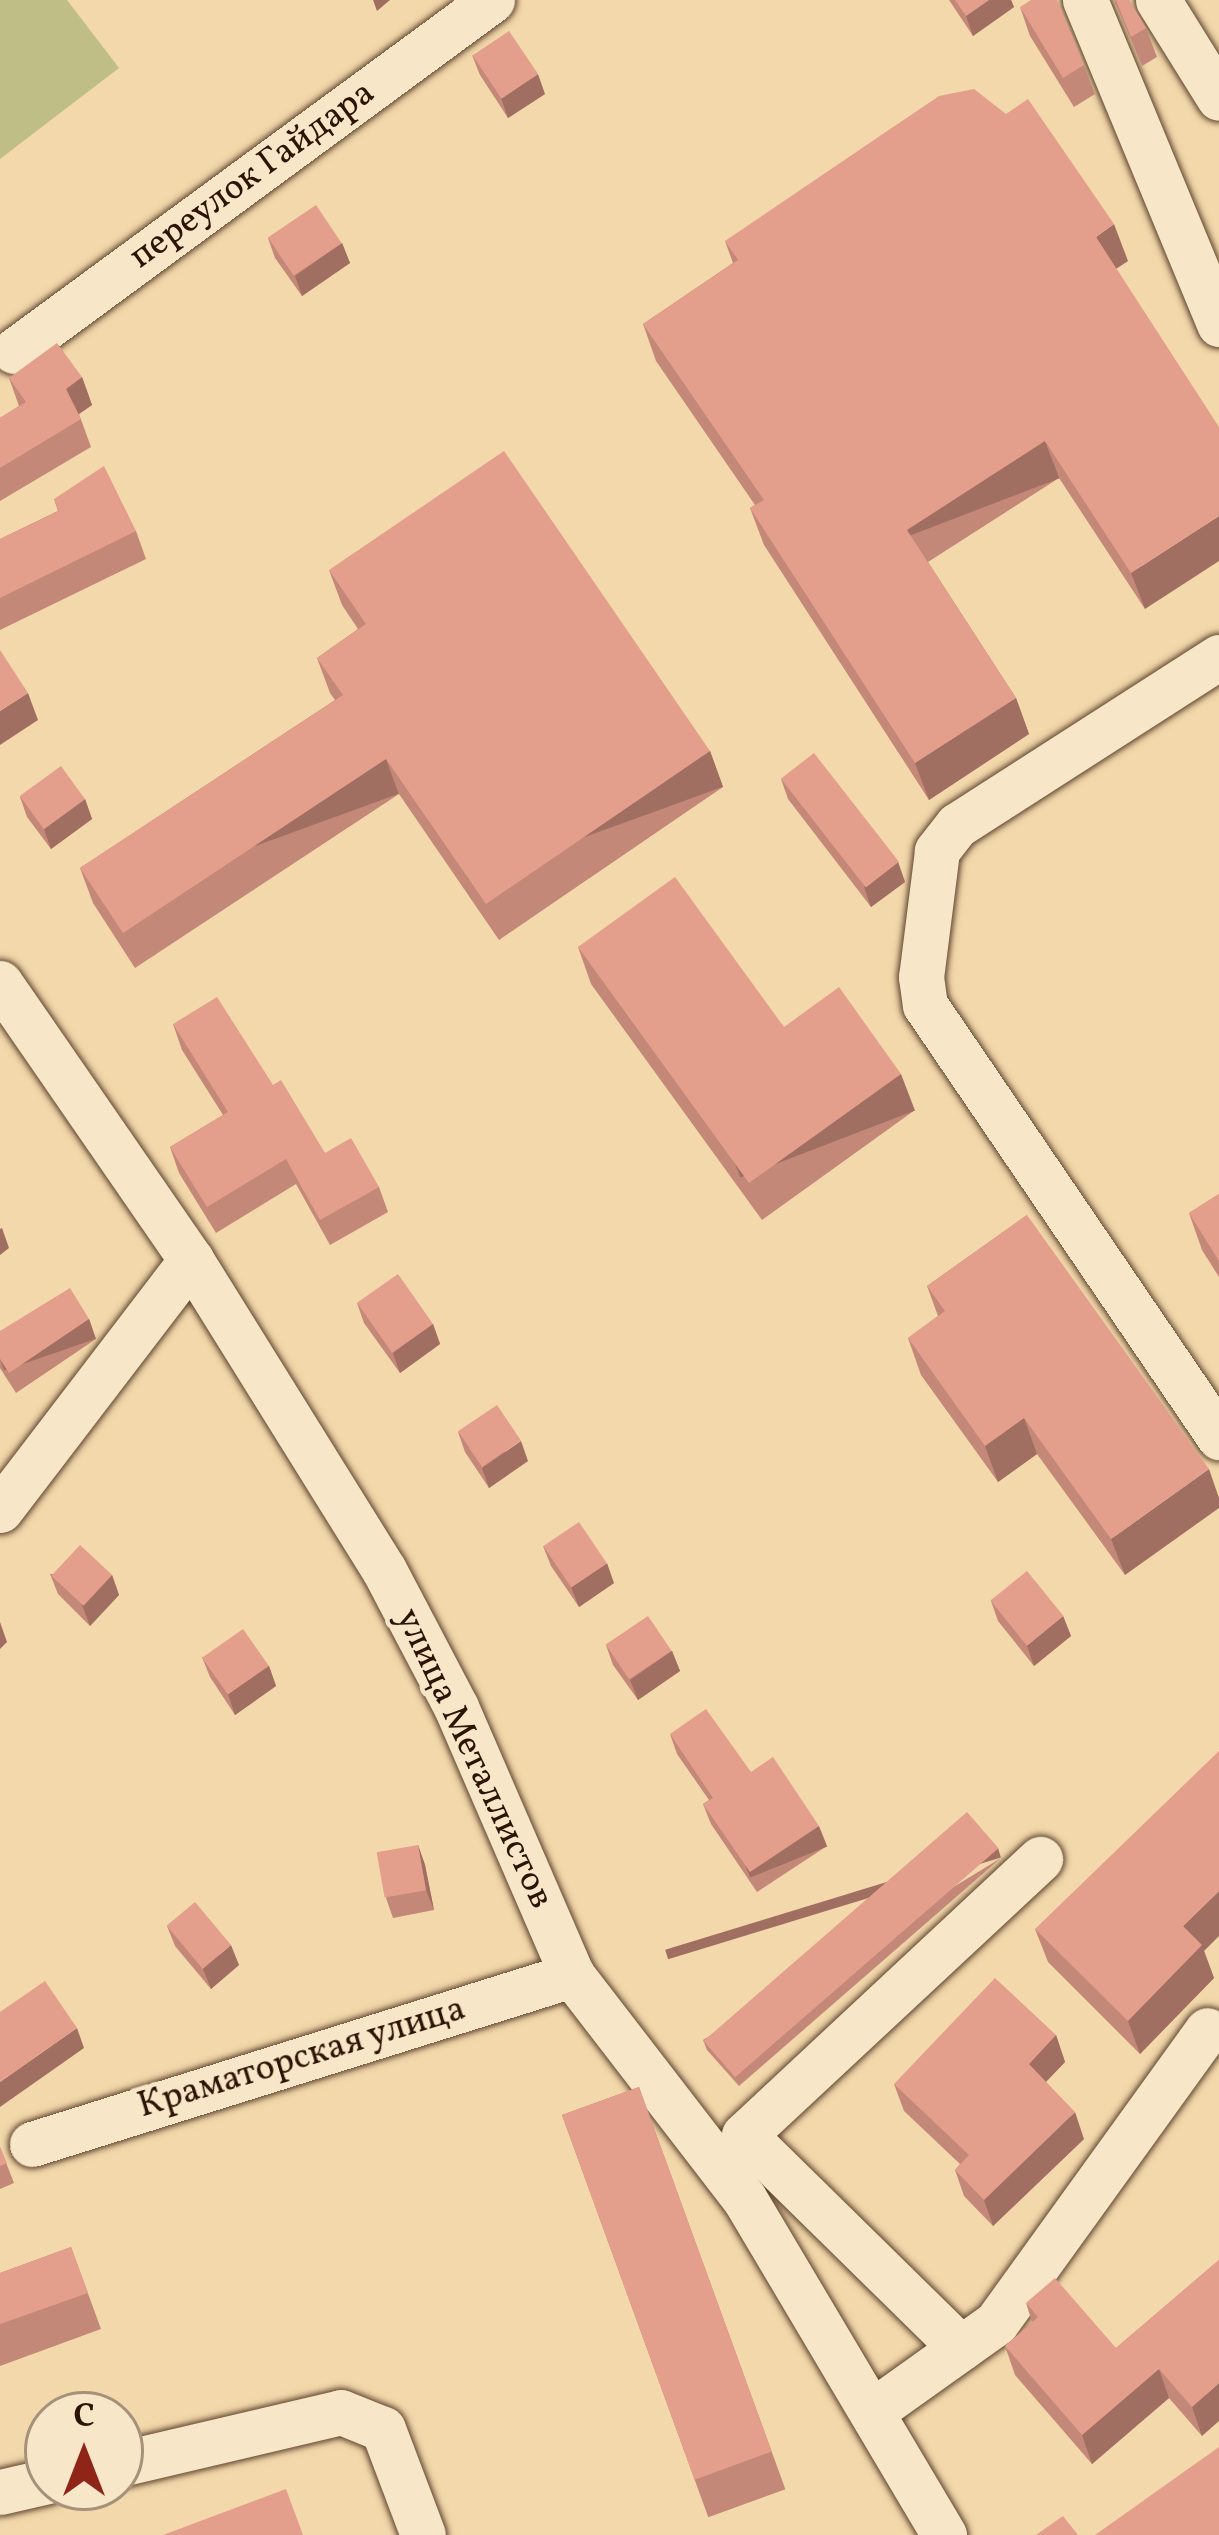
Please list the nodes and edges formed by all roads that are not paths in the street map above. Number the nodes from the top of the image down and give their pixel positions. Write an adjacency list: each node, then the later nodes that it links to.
1 (492, 0): 6 (street, переулок Гайдара)
2 (1085, 0): 5 (street)
3 (1172, 4): 4 (street)
4 (1219, 98)
5 (1219, 324)
6 (14, 351)
7 (1219, 657): 10 (street)
8 (0, 982): 9 (street, улица Металлистов)
9 (191, 1260): 11 (street); 13 (street, улица Металлистов)
10 (1219, 1437)
11 (0, 1510)
12 (1040, 1859): 16 (street)
13 (572, 1975): 15 (street, Краматорская улица); 17 (street, улица Металлистов)
14 (1207, 2030): 16 (street)
15 (32, 2144)
16 (961, 2348): 17 (street)
17 (874, 2410): 20 (street, улица Металлистов)
18 (144, 2458): 19 (street)
19 (423, 2535)
20 (944, 2535)

